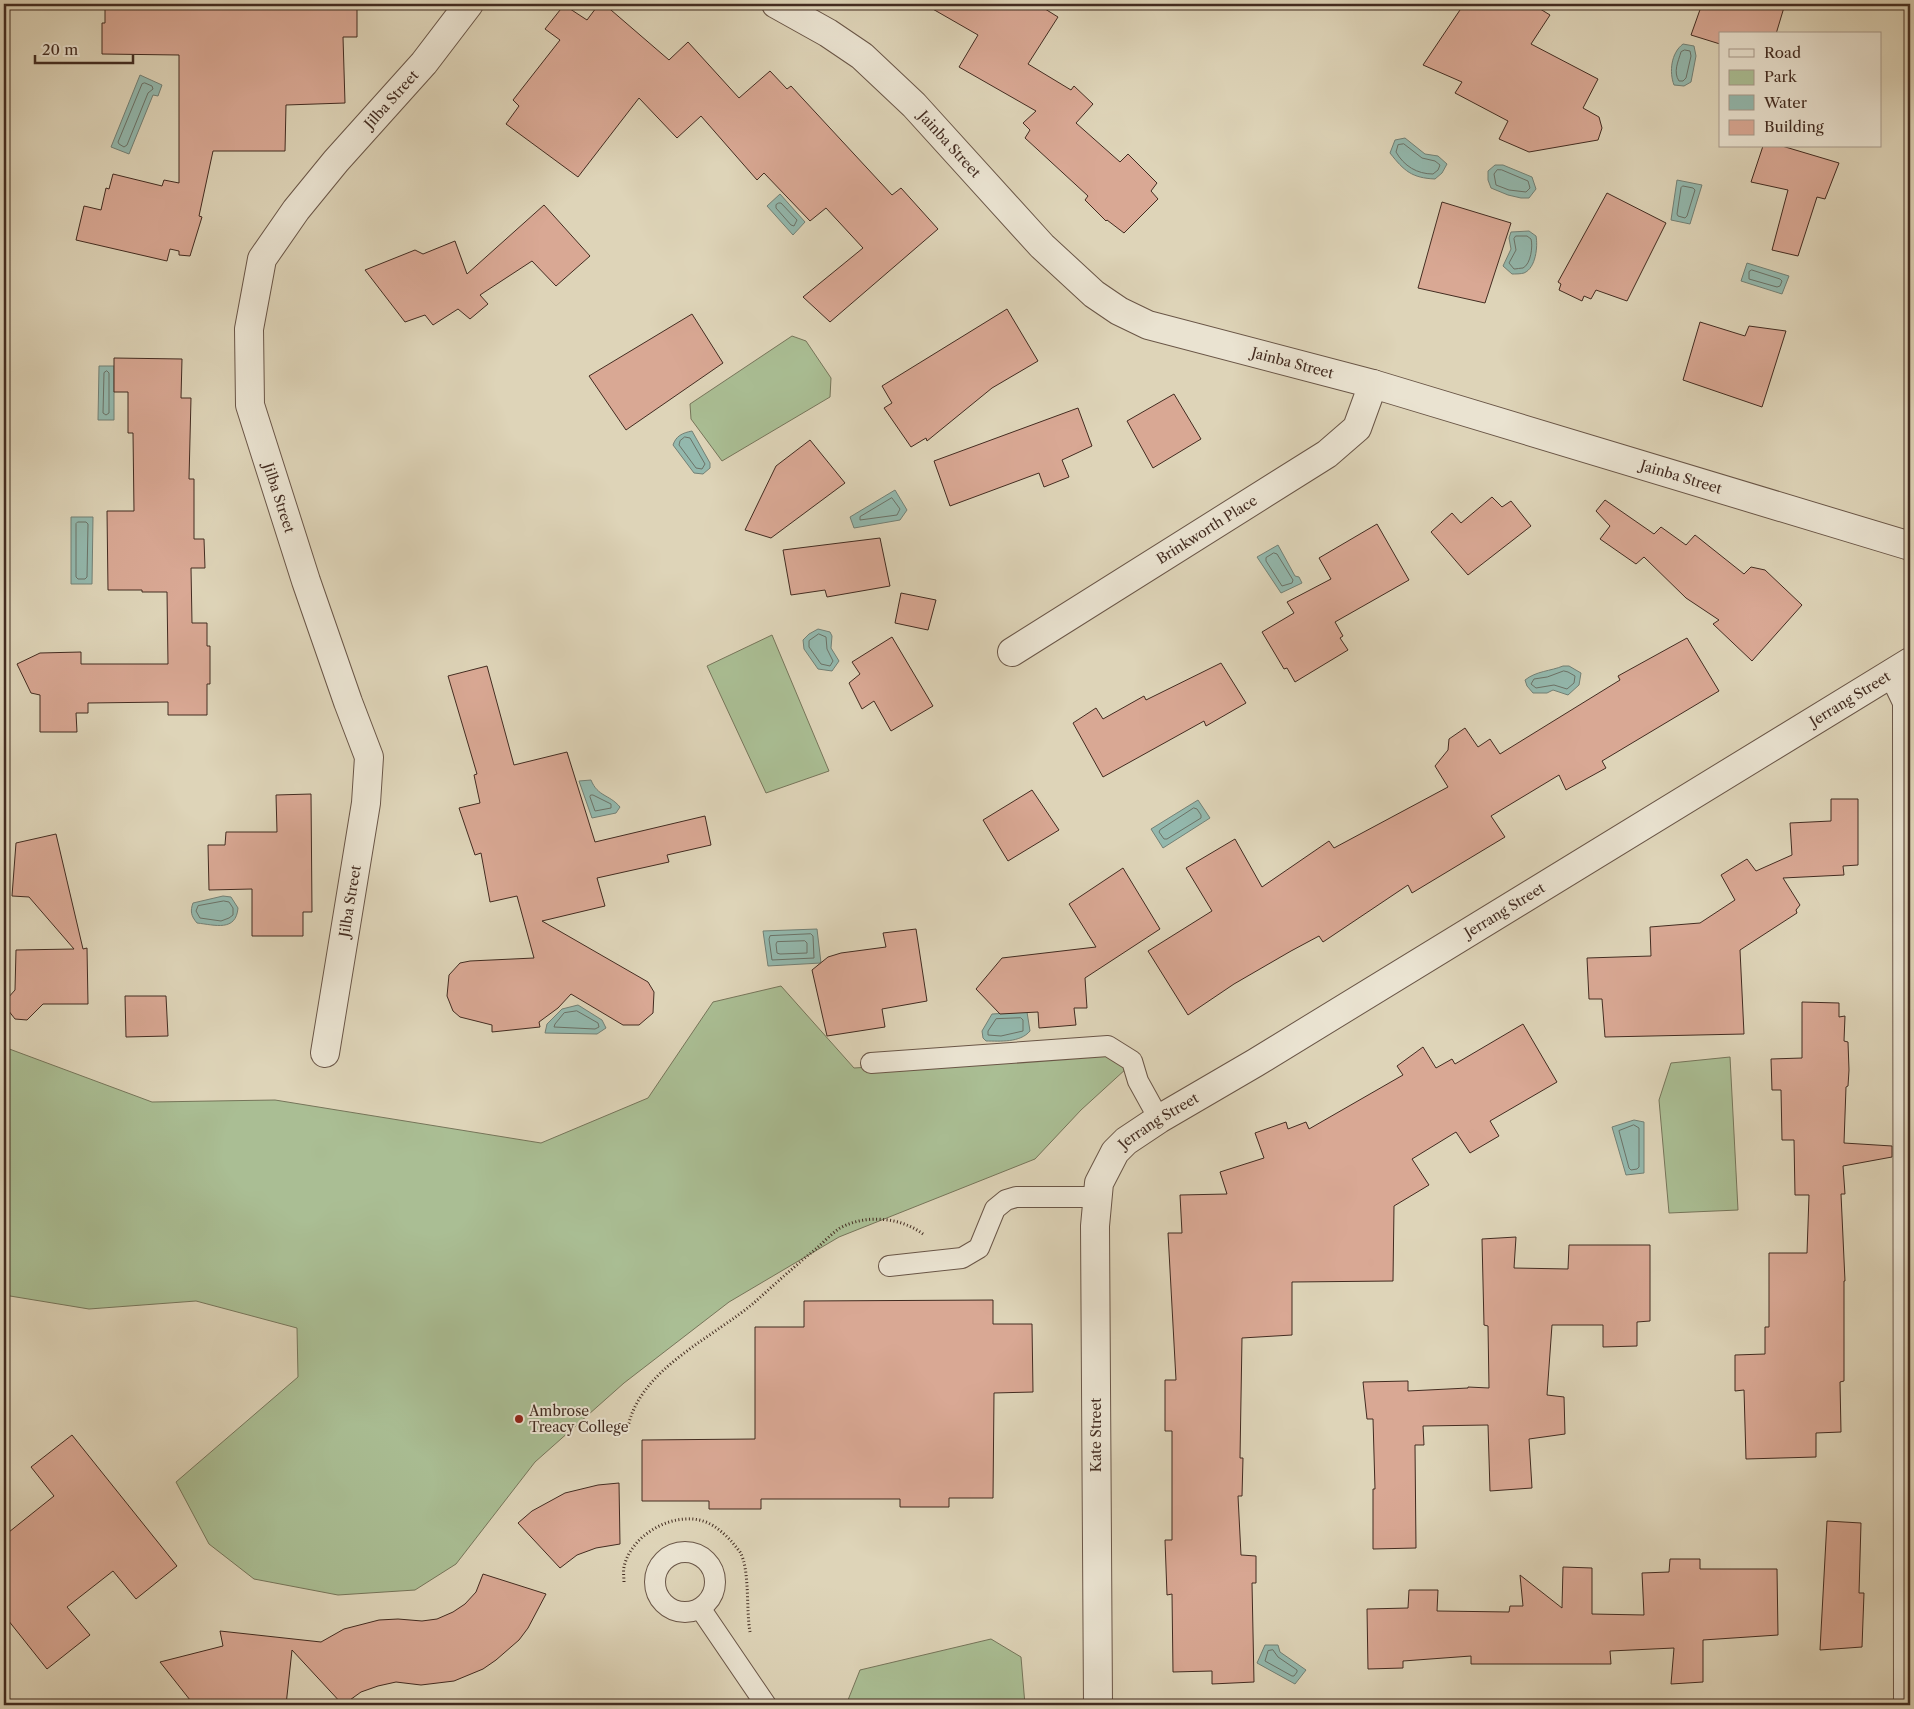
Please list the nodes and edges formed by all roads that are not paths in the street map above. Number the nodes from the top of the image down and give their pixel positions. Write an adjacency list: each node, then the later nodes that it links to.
1 (469, 4): 7 (street, Jilba Street)
2 (776, 4): 3 (street, Jainba Street)
3 (1373, 384): 4 (street, Jainba Street); 5 (street, Brinkworth Place)
4 (1910, 546)
5 (1012, 652)
6 (1901, 667): 9 (street, Jerrang Street); 16 (street)
7 (325, 1053)
8 (871, 1063): 9 (lane)
9 (1159, 1119): 10 (street, Jerrang Street)
10 (1107, 1167): 11 (street, Kate Street)
11 (1097, 1197): 12 (lane); 15 (street, Kate Street)
12 (889, 1266)
13 (700, 1608): 14 (lane)
14 (766, 1705)
15 (1098, 1705)
16 (1908, 1705)

